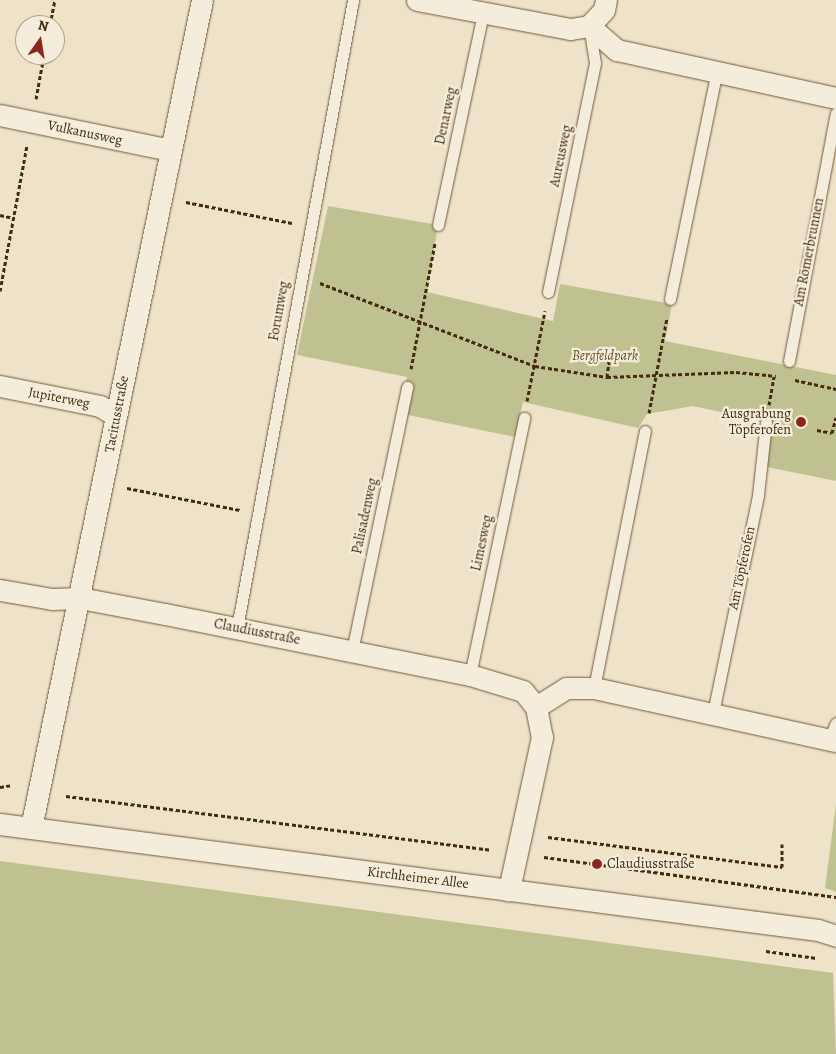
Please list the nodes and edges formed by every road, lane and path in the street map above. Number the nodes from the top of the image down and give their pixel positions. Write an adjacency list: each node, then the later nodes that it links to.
1 (55, 0): 7 (path)
2 (202, 0): 15 (street, Tacitusstraße)
3 (353, 0): 20 (lane, Forumweg)
4 (417, 0): 6 (street)
5 (606, 0): 8 (street)
6 (483, 13): 8 (street); 19 (lane, Denarweg)
7 (52, 15)
8 (589, 26): 10 (street); 23 (lane, Aureusweg)
9 (42, 65): 14 (path)
10 (716, 75): 11 (street); 24 (lane)
11 (836, 98)
12 (836, 113): 27 (lane, Am Römerbrunnen)
13 (0, 115): 14 (street, Vulkanusweg)
14 (32, 122): 15 (street, Vulkanusweg); 18 (path)
15 (170, 150): 16 (street, Tacitusstraße)
16 (160, 197): 20 (path); 37 (street, Tacitusstraße)
17 (0, 215): 18 (path)
18 (14, 218): 22 (path)
19 (438, 226): 25 (path)
20 (311, 227): 21 (lane, Forumweg)
21 (301, 274): 25 (path); 44 (lane, Forumweg)
22 (0, 291)
23 (548, 292): 28 (path)
24 (670, 299): 32 (path)
25 (421, 322): 28 (path); 35 (path)
26 (610, 352): 30 (path)
27 (789, 361)
28 (535, 366): 30 (path); 39 (path)
29 (774, 376): 31 (path); 32 (path); 40 (path)
30 (607, 377): 32 (path)
31 (780, 377)
32 (656, 378): 42 (path)
33 (786, 378): 36 (path)
34 (0, 386): 37 (street, Jupiterweg)
35 (407, 387): 48 (lane, Palisadenweg)
36 (836, 389)
37 (116, 416): 46 (street, Tacitusstraße)
38 (836, 417): 41 (path)
39 (524, 418): 49 (lane, Limesweg)
40 (766, 422): 52 (lane, Am Töpferofen)
41 (817, 430)
42 (645, 431): 50 (lane)
43 (127, 488): 44 (path)
44 (258, 514): 47 (lane, Forumweg)
45 (0, 590): 46 (street, Claudiusstraße)
46 (80, 598): 47 (street, Claudiusstraße); 58 (street, Tacitusstraße)
47 (238, 628): 48 (street, Claudiusstraße)
48 (352, 651): 49 (street, Claudiusstraße)
49 (470, 675): 51 (street, Claudiusstraße)
50 (594, 688): 51 (street); 52 (street)
51 (536, 707): 63 (street)
52 (712, 712): 53 (street)
53 (834, 734)
54 (0, 787): 55 (path)
55 (12, 788)
56 (66, 796): 61 (path)
57 (0, 824): 58 (street, Kirchheimer Allee)
58 (30, 828): 63 (street, Kirchheimer Allee)
59 (548, 837): 60 (path)
60 (782, 844)
61 (491, 850)
62 (544, 857): 64 (path)
63 (509, 890): 65 (street, Kirchheimer Allee)
64 (836, 898)
65 (836, 936)

